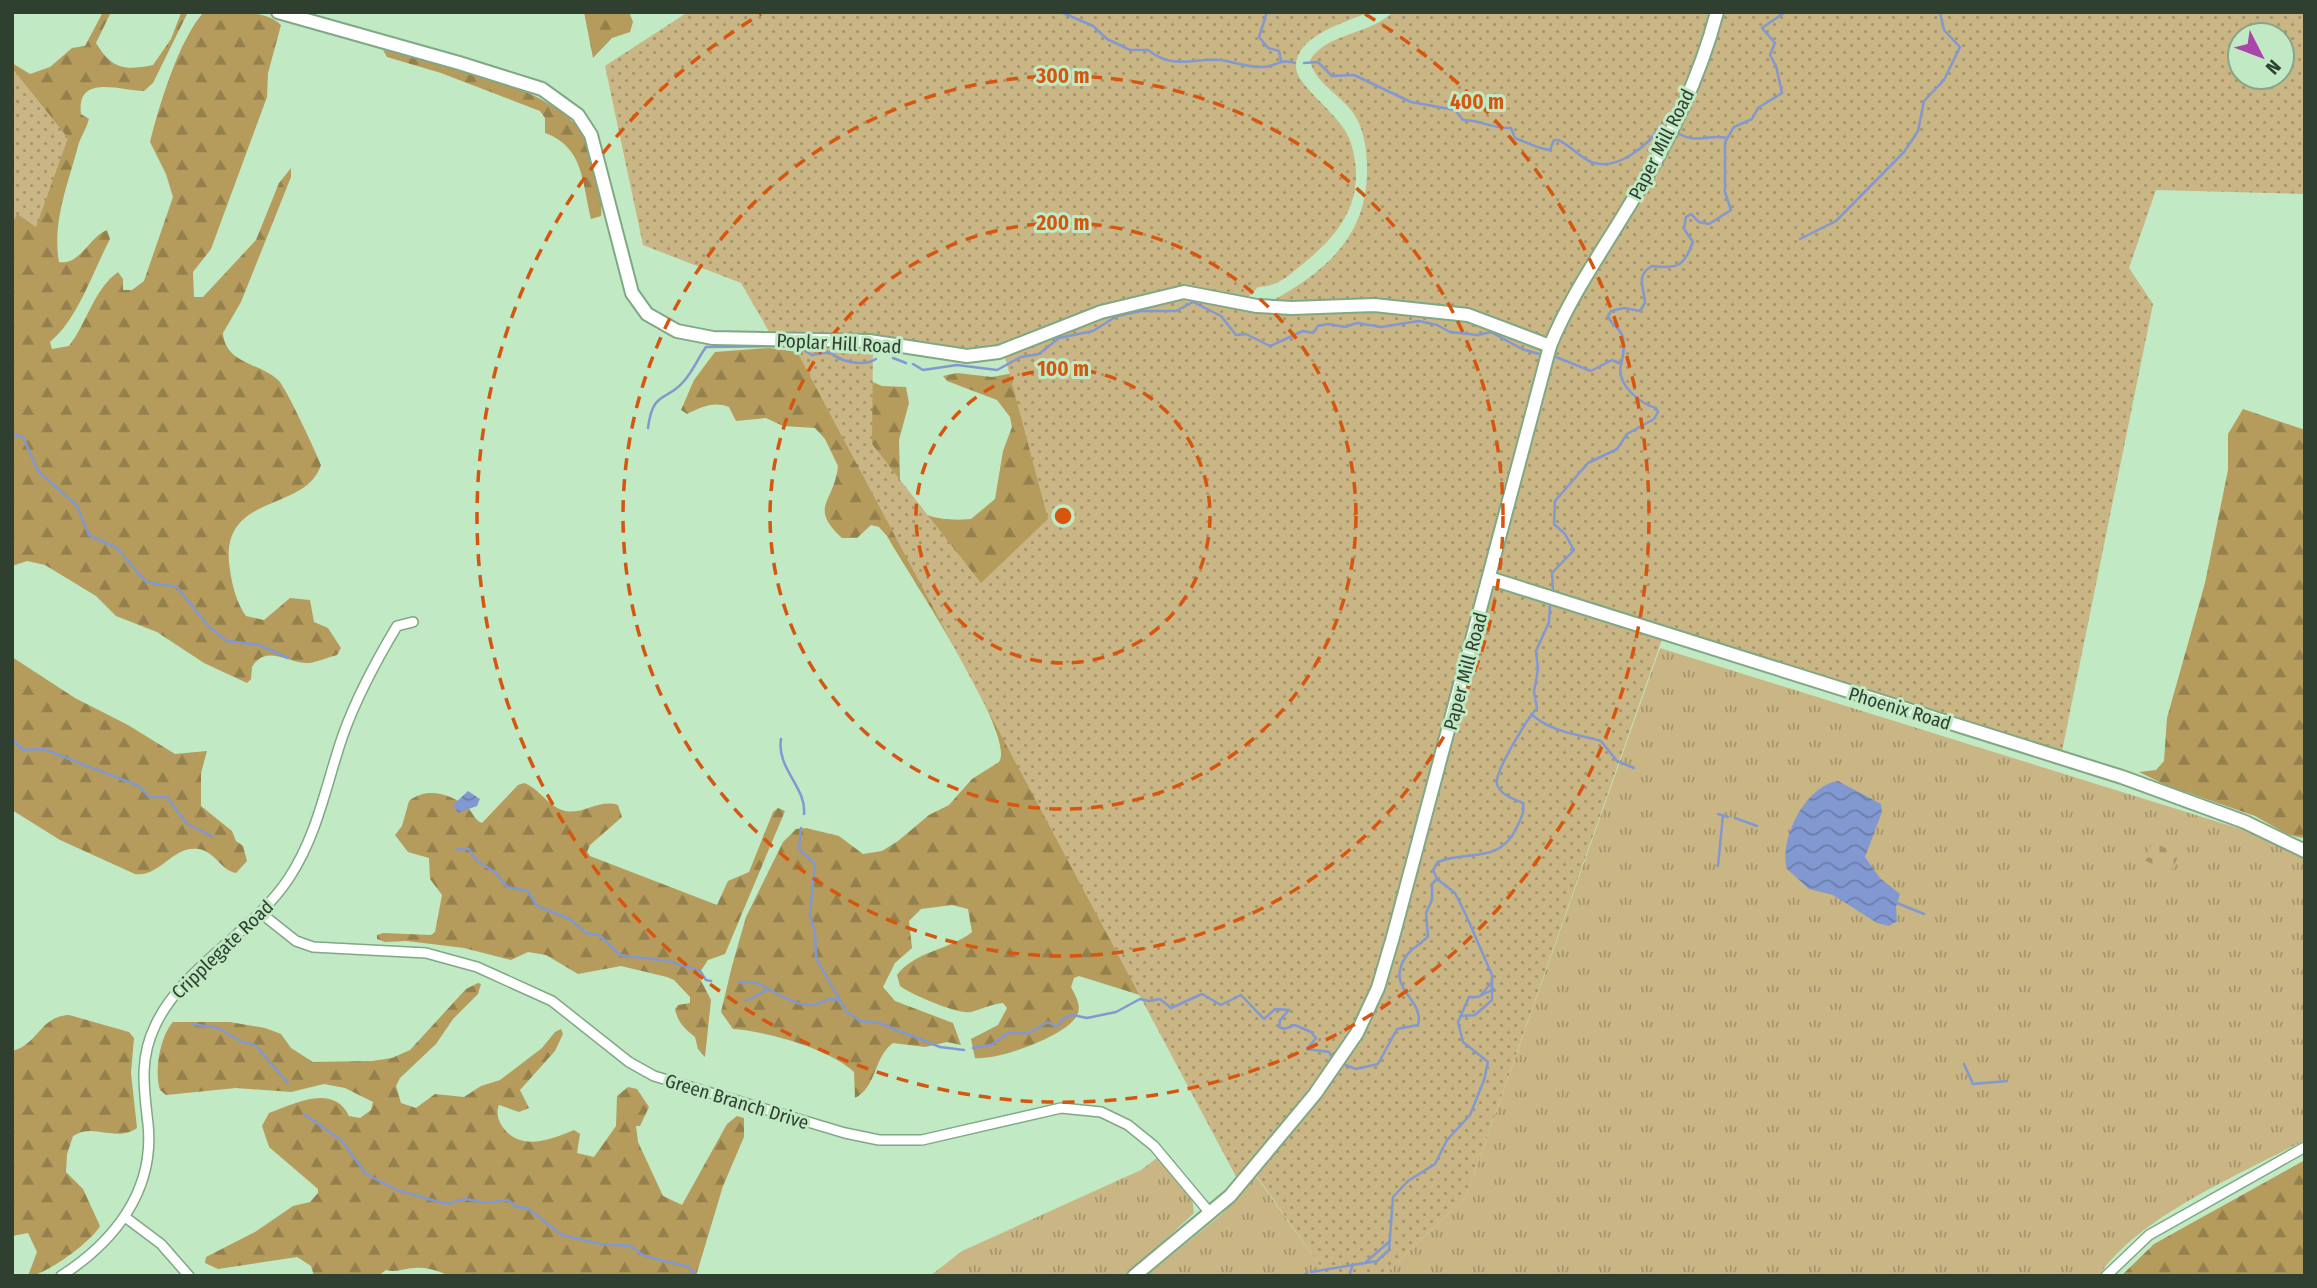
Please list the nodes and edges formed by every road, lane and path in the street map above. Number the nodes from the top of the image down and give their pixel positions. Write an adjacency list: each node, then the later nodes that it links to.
1 (278, 12): 3 (street, Poplar Hill Road)
2 (1717, 12): 3 (street, Paper Mill Road)
3 (1550, 346): 4 (street, Paper Mill Road)
4 (1489, 578): 6 (street, Phoenix Road); 9 (street, Paper Mill Road)
5 (412, 622): 7 (street, Cripplegate Road)
6 (2305, 851)
7 (262, 914): 9 (street, Green Branch Drive); 10 (street, Cripplegate Road)
8 (2305, 1147): 14 (street)
9 (1210, 1213): 13 (street, Paper Mill Road)
10 (125, 1217): 11 (street, Cripplegate Road); 12 (street)
11 (61, 1276)
12 (189, 1276)
13 (1133, 1276)
14 (2106, 1276)

